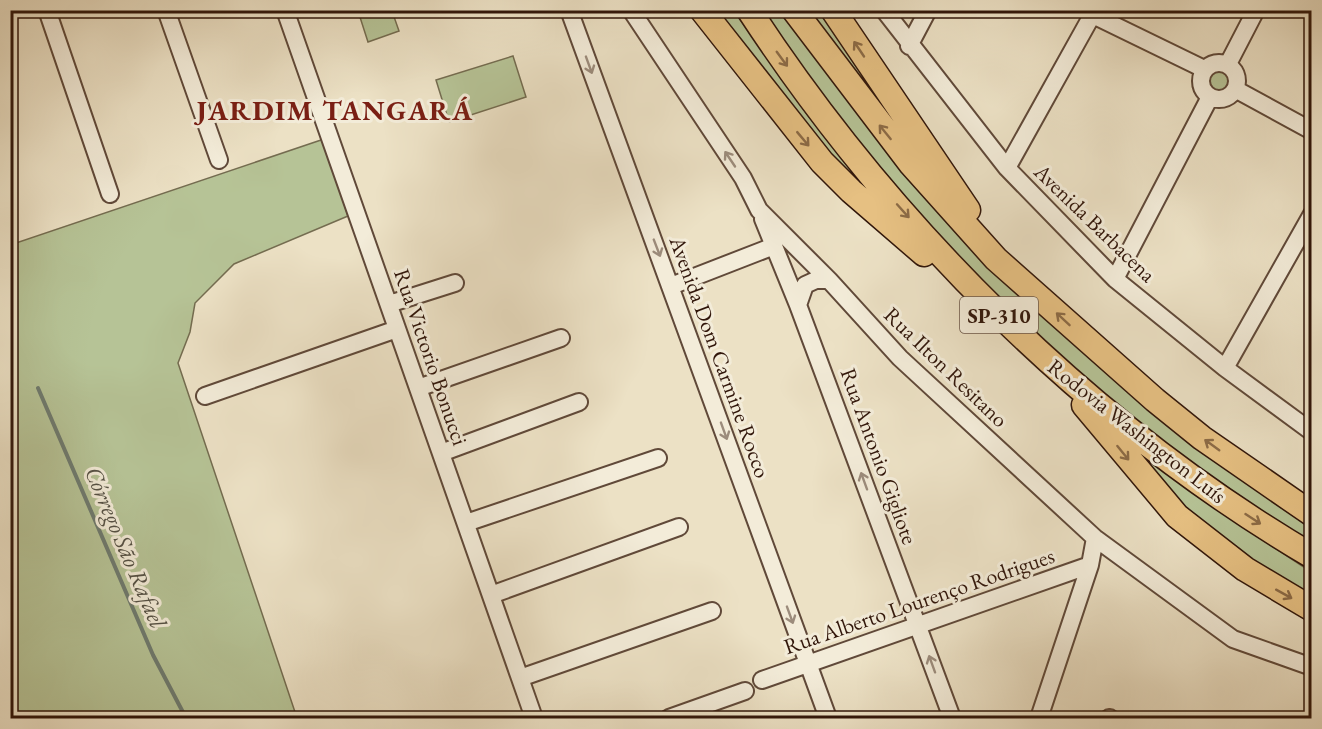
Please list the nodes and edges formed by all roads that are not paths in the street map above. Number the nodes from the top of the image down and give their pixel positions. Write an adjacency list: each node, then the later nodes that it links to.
1 (47, 10): 22 (street)
2 (166, 10): 20 (street)
3 (285, 10): 31 (street, Rua Victorio Bonucci)
4 (569, 10): 29 (street, Avenida Dom Carmine Rocco, one-way to 29)
5 (631, 10): 23 (street, Rua Ilton Resitano, one-way to 5)
6 (702, 10): 33 (highway, one-way to 33)
7 (749, 10): 33 (highway, Rodovia Washington Luís / SP-310, one-way to 33)
8 (794, 10): 30 (highway, Rodovia Washington Luís / SP-310, one-way to 8)
9 (833, 10): 30 (highway, one-way to 9)
10 (884, 10): 14 (street, Avenida Barbacena)
11 (928, 10): 14 (street)
12 (1256, 10): 15 (street)
13 (1094, 13): 16 (street); 21 (street)
14 (909, 45): 21 (street, Avenida Barbacena)
15 (1228, 64): 16 (street); 17 (street)
16 (1204, 69): 18 (street)
17 (1235, 89): 18 (street); 19 (street)
18 (1210, 97): 26 (street)
19 (1311, 131)
20 (219, 160)
21 (1007, 168): 26 (street, Avenida Barbacena)
22 (110, 194)
23 (759, 210): 25 (street, Rua Antonio Gigliote); 27 (street, Rua Ilton Resitano)
24 (1311, 214): 37 (street)
25 (774, 246): 29 (street); 32 (street, Rua Antonio Gigliote)
26 (1115, 279): 37 (street, Avenida Barbacena)
27 (829, 280): 32 (street); 47 (street, Rua Ilton Resitano)
28 (455, 283): 31 (street)
29 (671, 285): 54 (street, Avenida Dom Carmine Rocco, one-way to 54)
30 (1042, 299): 44 (highway, Rodovia Washington Luís / SP-310, one-way to 30)
31 (389, 304): 34 (street, Rua Victorio Bonucci)
32 (798, 305): 53 (street, Rua Antonio Gigliote, one-way to 32)
33 (992, 309): 36 (highway, Rodovia Washington Luís / SP-310)
34 (397, 329): 38 (street, Rua Victorio Bonucci); 39 (street)
35 (561, 338): 38 (street)
36 (1045, 360): 48 (highway, Rodovia Washington Luís / SP-310, one-way to 48); 51 (highway, one-way to 51)
37 (1225, 368): 41 (street, Avenida Barbacena)
38 (418, 388): 42 (street, Rua Victorio Bonucci)
39 (205, 396)
40 (579, 402): 42 (street)
41 (1311, 432)
42 (441, 453): 45 (street, Rua Victorio Bonucci)
43 (658, 458): 45 (street)
44 (1311, 514)
45 (466, 523): 50 (street, Rua Victorio Bonucci)
46 (679, 527): 50 (street)
47 (1095, 538): 49 (street); 55 (street, Rua Ilton Resitano)
48 (1311, 556)
49 (1090, 565): 53 (street, Rua Alberto Lourenço Rodrigues); 63 (street)
50 (491, 595): 56 (street, Rua Victorio Bonucci)
51 (1311, 609)
52 (712, 611): 56 (street)
53 (917, 624): 54 (street, Rua Alberto Lourenço Rodrigues); 62 (street, Rua Antonio Gigliote, one-way to 53)
54 (808, 664): 57 (street, Rua Alberto Lourenço Rodrigues); 61 (street, Avenida Dom Carmine Rocco)
55 (1311, 667)
56 (520, 678): 59 (street, Rua Victorio Bonucci)
57 (762, 680)
58 (744, 691): 60 (street)
59 (534, 718)
60 (669, 718)
61 (828, 718)
62 (952, 718)
63 (1039, 718)

